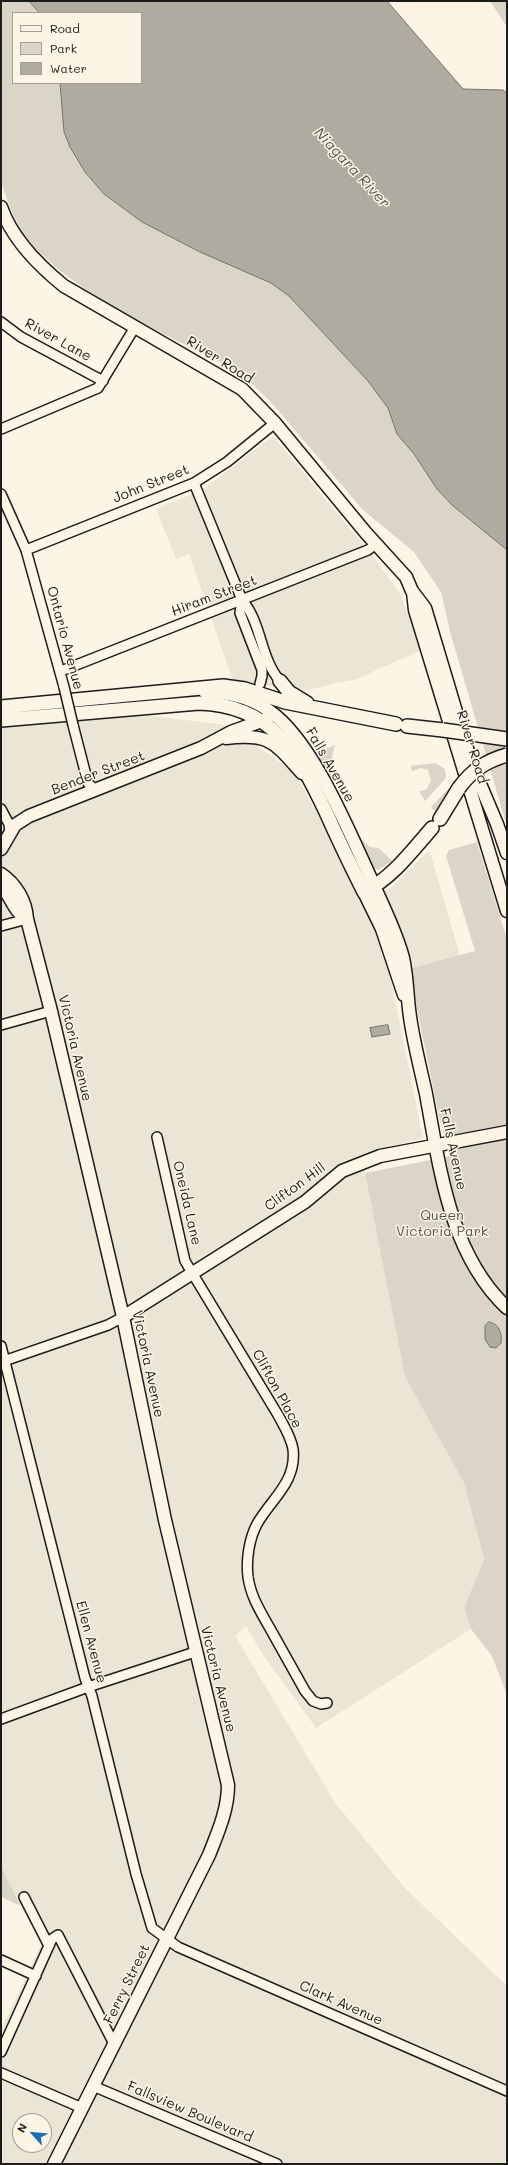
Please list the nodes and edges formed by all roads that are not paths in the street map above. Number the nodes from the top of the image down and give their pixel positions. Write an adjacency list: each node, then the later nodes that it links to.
1 (1, 210): 3 (main road, River Road)
2 (1, 322): 4 (street, River Lane)
3 (135, 327): 4 (street); 5 (main road, River Road)
4 (103, 381): 6 (street)
5 (275, 423): 7 (street, John Street); 9 (main road, River Road)
6 (1, 429)
7 (194, 483): 10 (street, John Street); 12 (street)
8 (1, 494): 10 (street, Ontario Avenue)
9 (376, 544): 11 (main road, River Road); 12 (street, Hiram Street)
10 (26, 550): 13 (street, Ontario Avenue)
11 (412, 591): 32 (main road, River Road); 36 (main road, River Road)
12 (242, 600): 13 (street, Hiram Street); 14 (street); 15 (street)
13 (61, 671): 27 (street, Ontario Avenue, bridge)
14 (280, 681): 19 (highway)
15 (260, 684): 16 (highway)
16 (245, 689): 17 (highway); 19 (highway)
17 (176, 692): 18 (highway, Falls Avenue); 20 (main road, Falls Avenue)
18 (1, 707)
19 (323, 710): 24 (highway, bridge)
20 (275, 716): 22 (main road, Bender Street); 35 (main road, Falls Avenue)
21 (1, 720): 22 (highway, Falls Avenue)
22 (263, 721): 23 (main road, Bender Street); 26 (highway, Falls Avenue)
23 (219, 739): 26 (main road, Bender Street); 27 (main road, Bender Street)
24 (507, 739)
25 (507, 755): 35 (highway, bridge)
26 (312, 785): 35 (highway, Falls Avenue)
27 (95, 790): 30 (main road, Bender Street)
28 (1, 808): 30 (street)
29 (1, 822): 30 (street)
30 (10, 832): 31 (main road, Bender Street)
31 (1, 848)
32 (507, 853)
33 (1, 874): 37 (main road, Victoria Avenue)
34 (1, 886): 37 (main road, Victoria Avenue)
35 (369, 890): 43 (main road, Falls Avenue)
36 (507, 911)
37 (27, 919): 38 (street); 39 (main road, Victoria Avenue)
38 (1, 926)
39 (51, 1010): 40 (street); 48 (main road, Victoria Avenue)
40 (1, 1025)
41 (507, 1132): 43 (main road, Clifton Hill)
42 (157, 1137): 44 (street, Oneida Lane)
43 (436, 1146): 44 (main road, Clifton Hill); 45 (main road, Falls Avenue)
44 (192, 1274): 48 (main road, Clifton Hill); 53 (street, Clifton Place)
45 (490, 1287): 46 (main road, Falls Avenue); 47 (main road, Falls Avenue)
46 (507, 1300)
47 (507, 1308)
48 (123, 1317): 50 (street); 51 (main road, Victoria Avenue)
49 (1, 1346): 50 (street, Ellen Avenue)
50 (3, 1361): 52 (street, Ellen Avenue)
51 (195, 1652): 52 (street); 55 (main road, Victoria Avenue)
52 (88, 1687): 54 (street); 57 (street, Ellen Avenue)
53 (327, 1703)
54 (1, 1719)
55 (224, 1816): 57 (main road, Ferry Street)
56 (24, 1896): 58 (street)
57 (166, 1939): 61 (main road, Ferry Street); 65 (street, Clark Avenue)
58 (49, 1946): 60 (street); 61 (street)
59 (1, 1960): 60 (street)
60 (36, 1976): 62 (street)
61 (114, 2044): 64 (main road, Ferry Street)
62 (1, 2052)
63 (1, 2073): 66 (street)
64 (93, 2086): 66 (main road, Ferry Street); 68 (street, Fallsview Boulevard)
65 (507, 2092)
66 (82, 2108): 67 (main road, Ferry Street)
67 (54, 2164)
68 (277, 2164)

